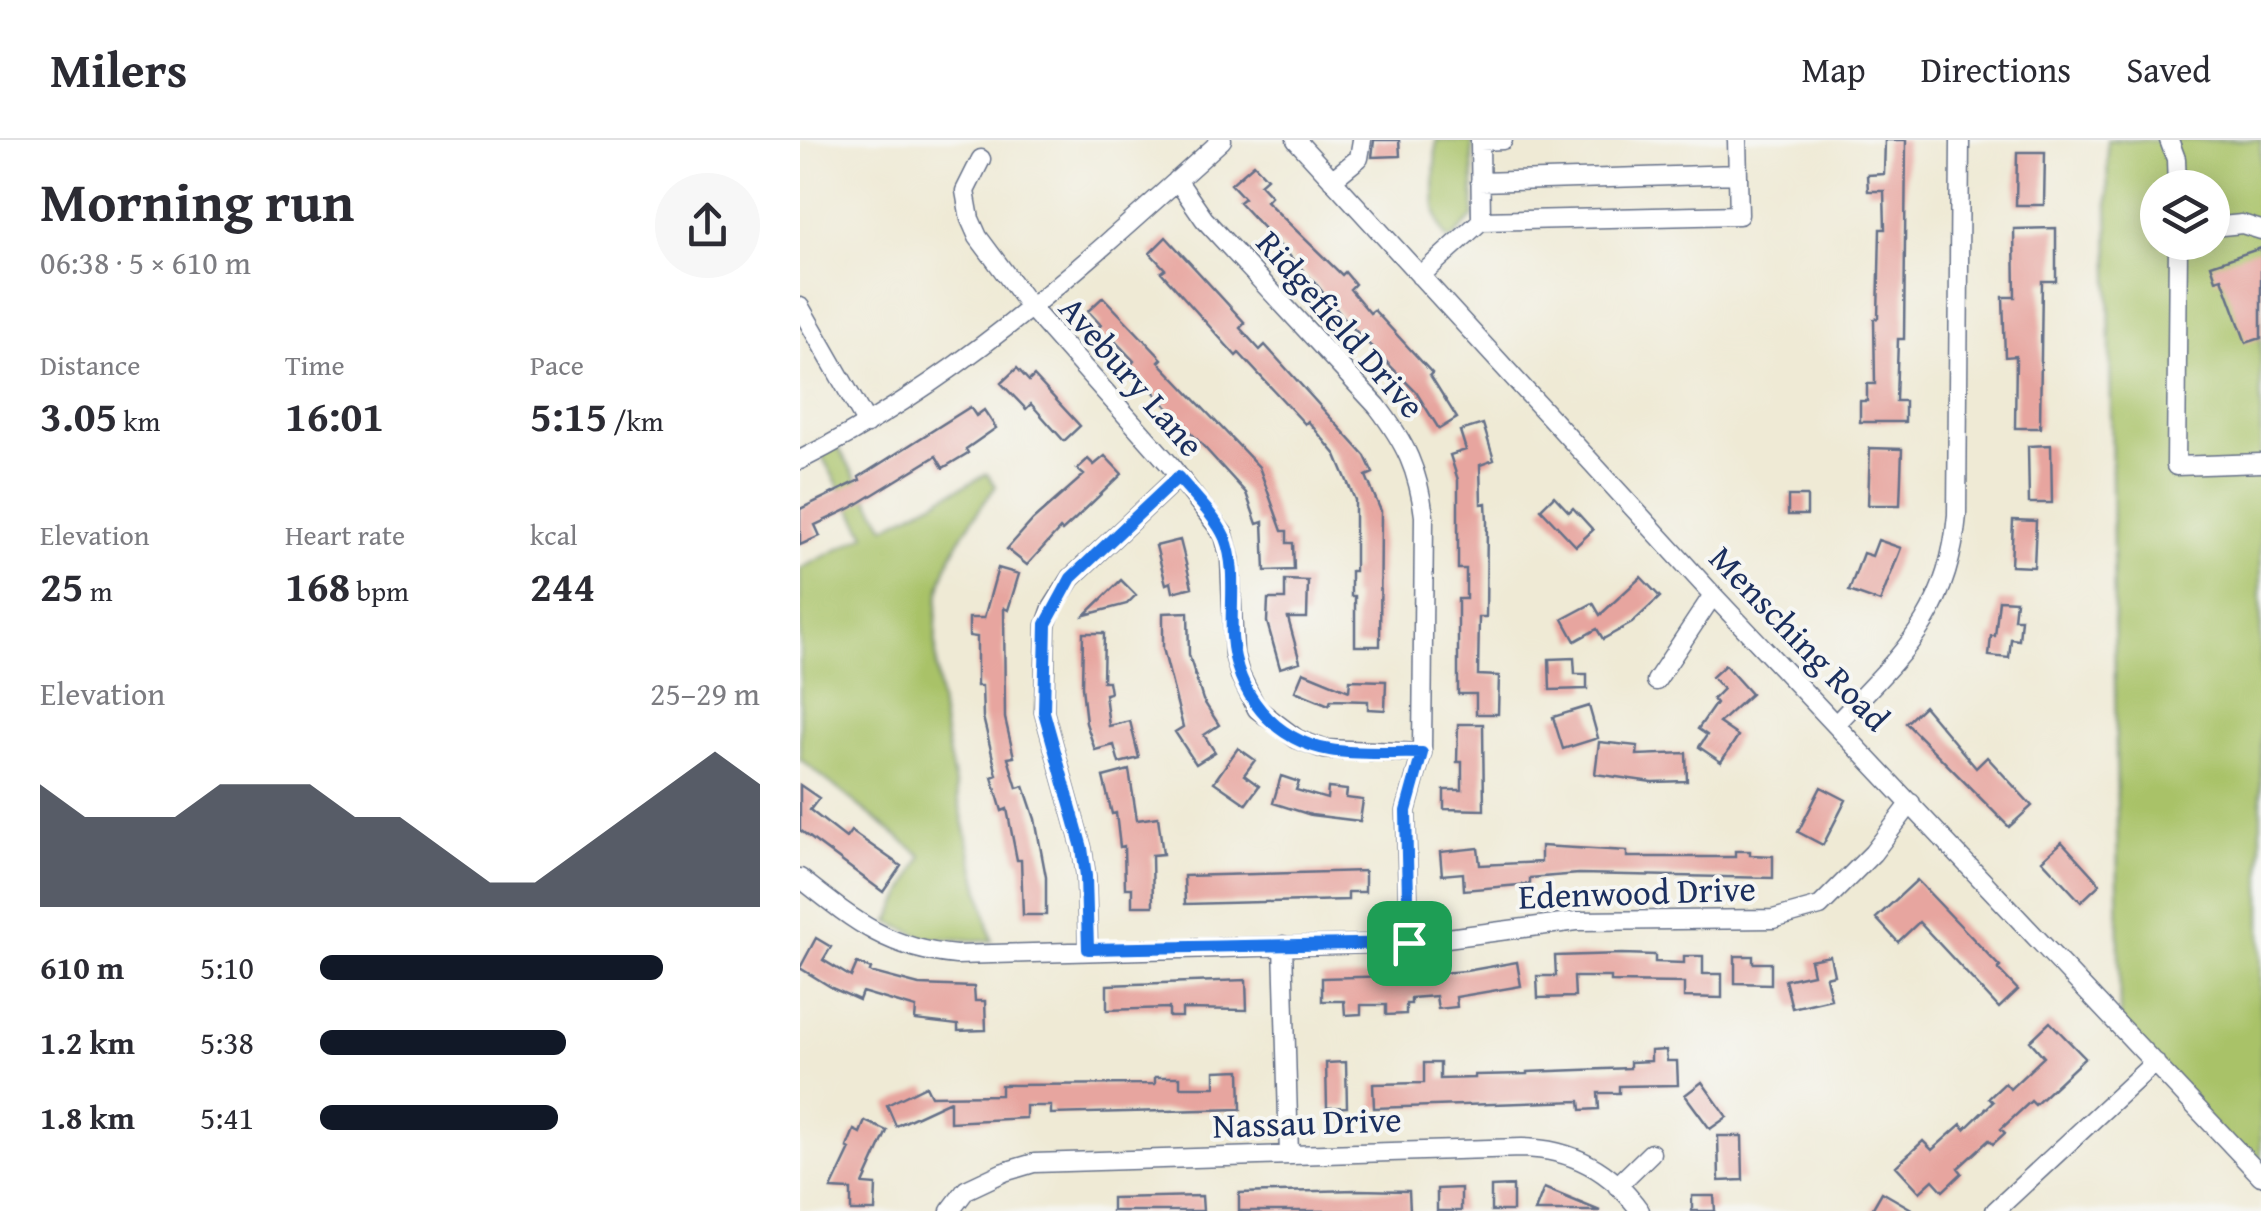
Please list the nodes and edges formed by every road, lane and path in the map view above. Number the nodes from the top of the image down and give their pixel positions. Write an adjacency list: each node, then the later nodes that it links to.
1 (1222, 140): 12 (street)
2 (1296, 140): 13 (street, Mensching Road)
3 (1362, 140): 13 (street)
4 (1480, 140): 5 (street); 14 (street)
5 (1503, 140)
6 (1737, 140): 11 (street)
7 (1960, 140): 26 (street)
8 (2169, 140): 10 (street)
9 (981, 158): 19 (street, Avebury Lane)
10 (2176, 170)
11 (1738, 174): 14 (street); 15 (street)
12 (1177, 180): 19 (street); 27 (street, Ridgefield Drive)
13 (1332, 180): 17 (street, Mensching Road)
14 (1480, 182): 15 (street)
15 (1480, 222): 17 (street)
16 (2178, 260): 22 (street)
17 (1420, 276): 24 (street, Mensching Road)
18 (800, 307): 20 (street)
19 (1031, 308): 20 (street); 23 (street, Avebury Lane)
20 (867, 424): 21 (street)
21 (800, 460)
22 (2261, 463)
23 (1178, 477): 27 (street, Avebury Lane); 32 (street)
24 (1713, 595): 25 (street); 26 (street, Mensching Road)
25 (1656, 681)
26 (1837, 724): 28 (street, Mensching Road)
27 (1422, 753): 30 (street, Ridgefield Drive)
28 (1911, 803): 30 (street, Edenwood Drive); 33 (street, Mensching Road)
29 (800, 878): 32 (street, Edenwood Drive)
30 (1409, 943): 31 (street, Edenwood Drive)
31 (1283, 945): 32 (street, Edenwood Drive); 35 (street)
32 (1088, 949)
33 (2155, 1062): 36 (street, Mensching Road); 40 (street)
34 (1652, 1153): 37 (street)
35 (1290, 1155): 37 (street, Nassau Drive); 38 (street, Nassau Drive)
36 (2261, 1176)
37 (1621, 1190): 39 (street, Nassau Drive)
38 (950, 1211)
39 (1640, 1211)
40 (1995, 1211)

